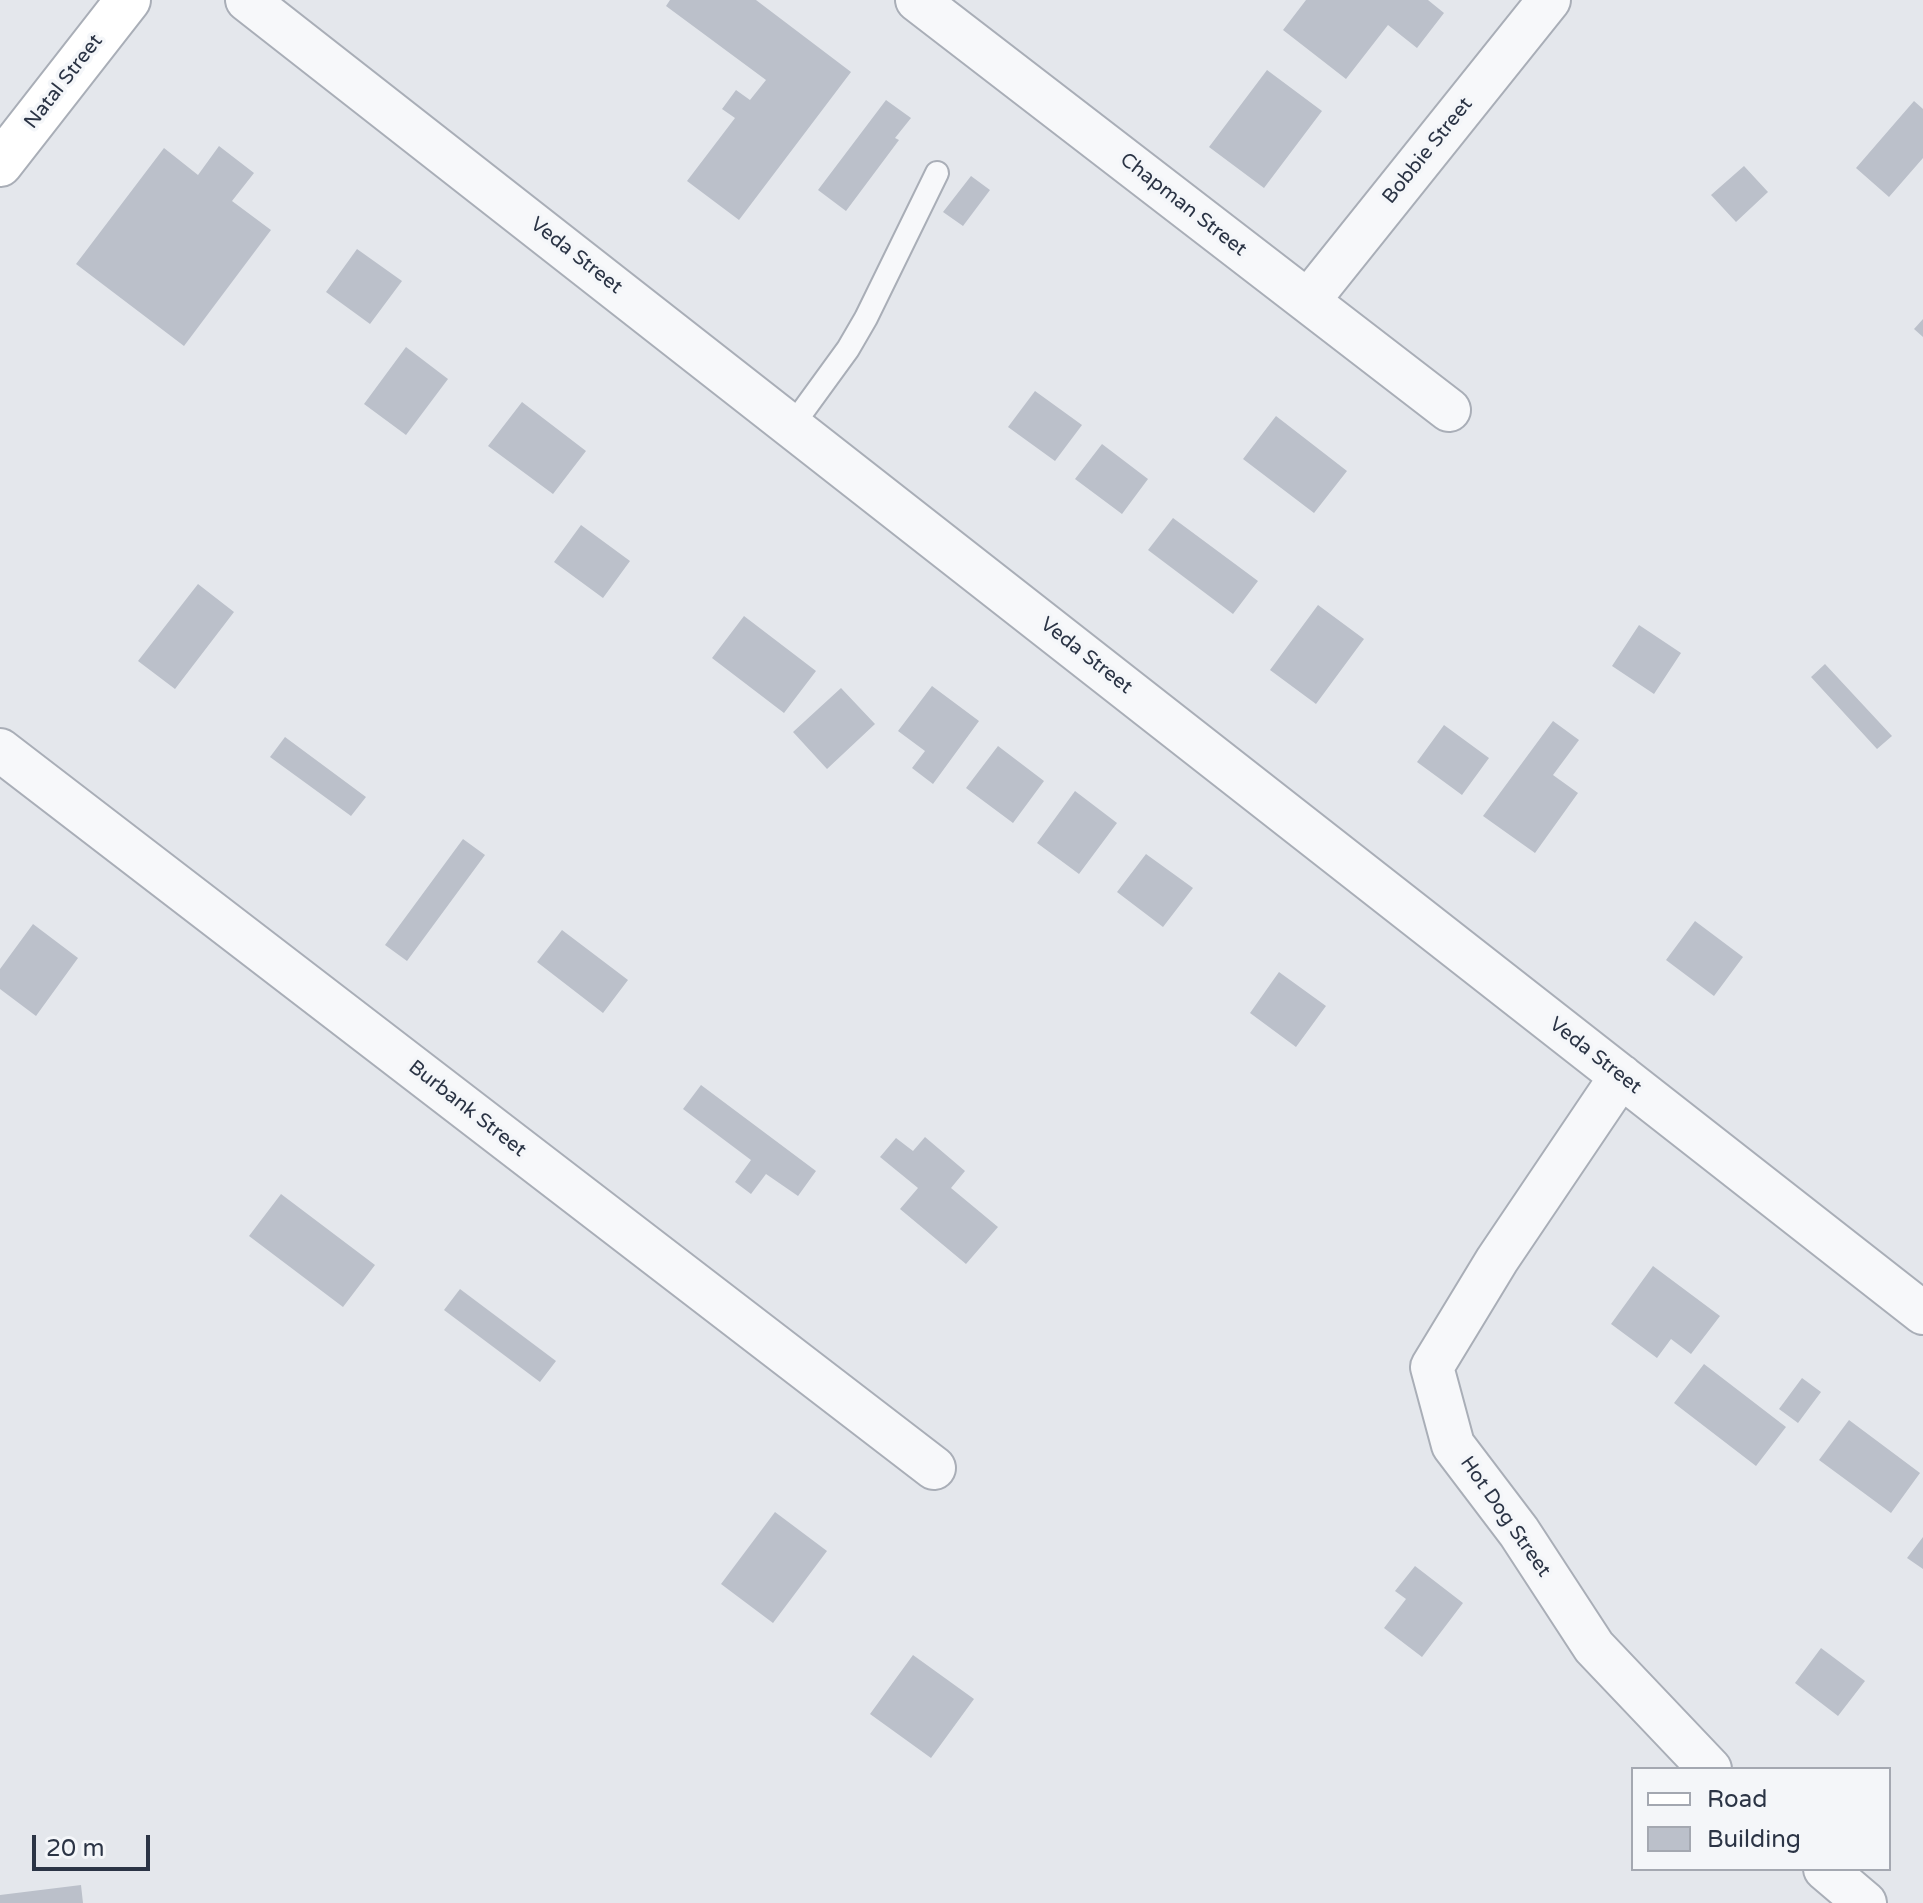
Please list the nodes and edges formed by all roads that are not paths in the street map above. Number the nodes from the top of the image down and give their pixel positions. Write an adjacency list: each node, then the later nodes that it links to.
1 (128, 0): 5 (main road, Natal Street)
2 (247, 0): 9 (street, Veda Street)
3 (917, 0): 7 (street, Chapman Street)
4 (1549, 0): 7 (street, Bobbie Street)
5 (0, 164)
6 (937, 173): 9 (lane)
7 (1308, 301): 8 (street, Chapman Street)
8 (1449, 410)
9 (792, 426): 11 (street, Veda Street)
10 (0, 750): 13 (street, Burbank Street)
11 (1621, 1076): 12 (street, Veda Street); 14 (street, Hot Dog Street)
12 (1923, 1313)
13 (934, 1468)
14 (1708, 1767)
15 (1827, 1871): 16 (street)
16 (1865, 1903)

